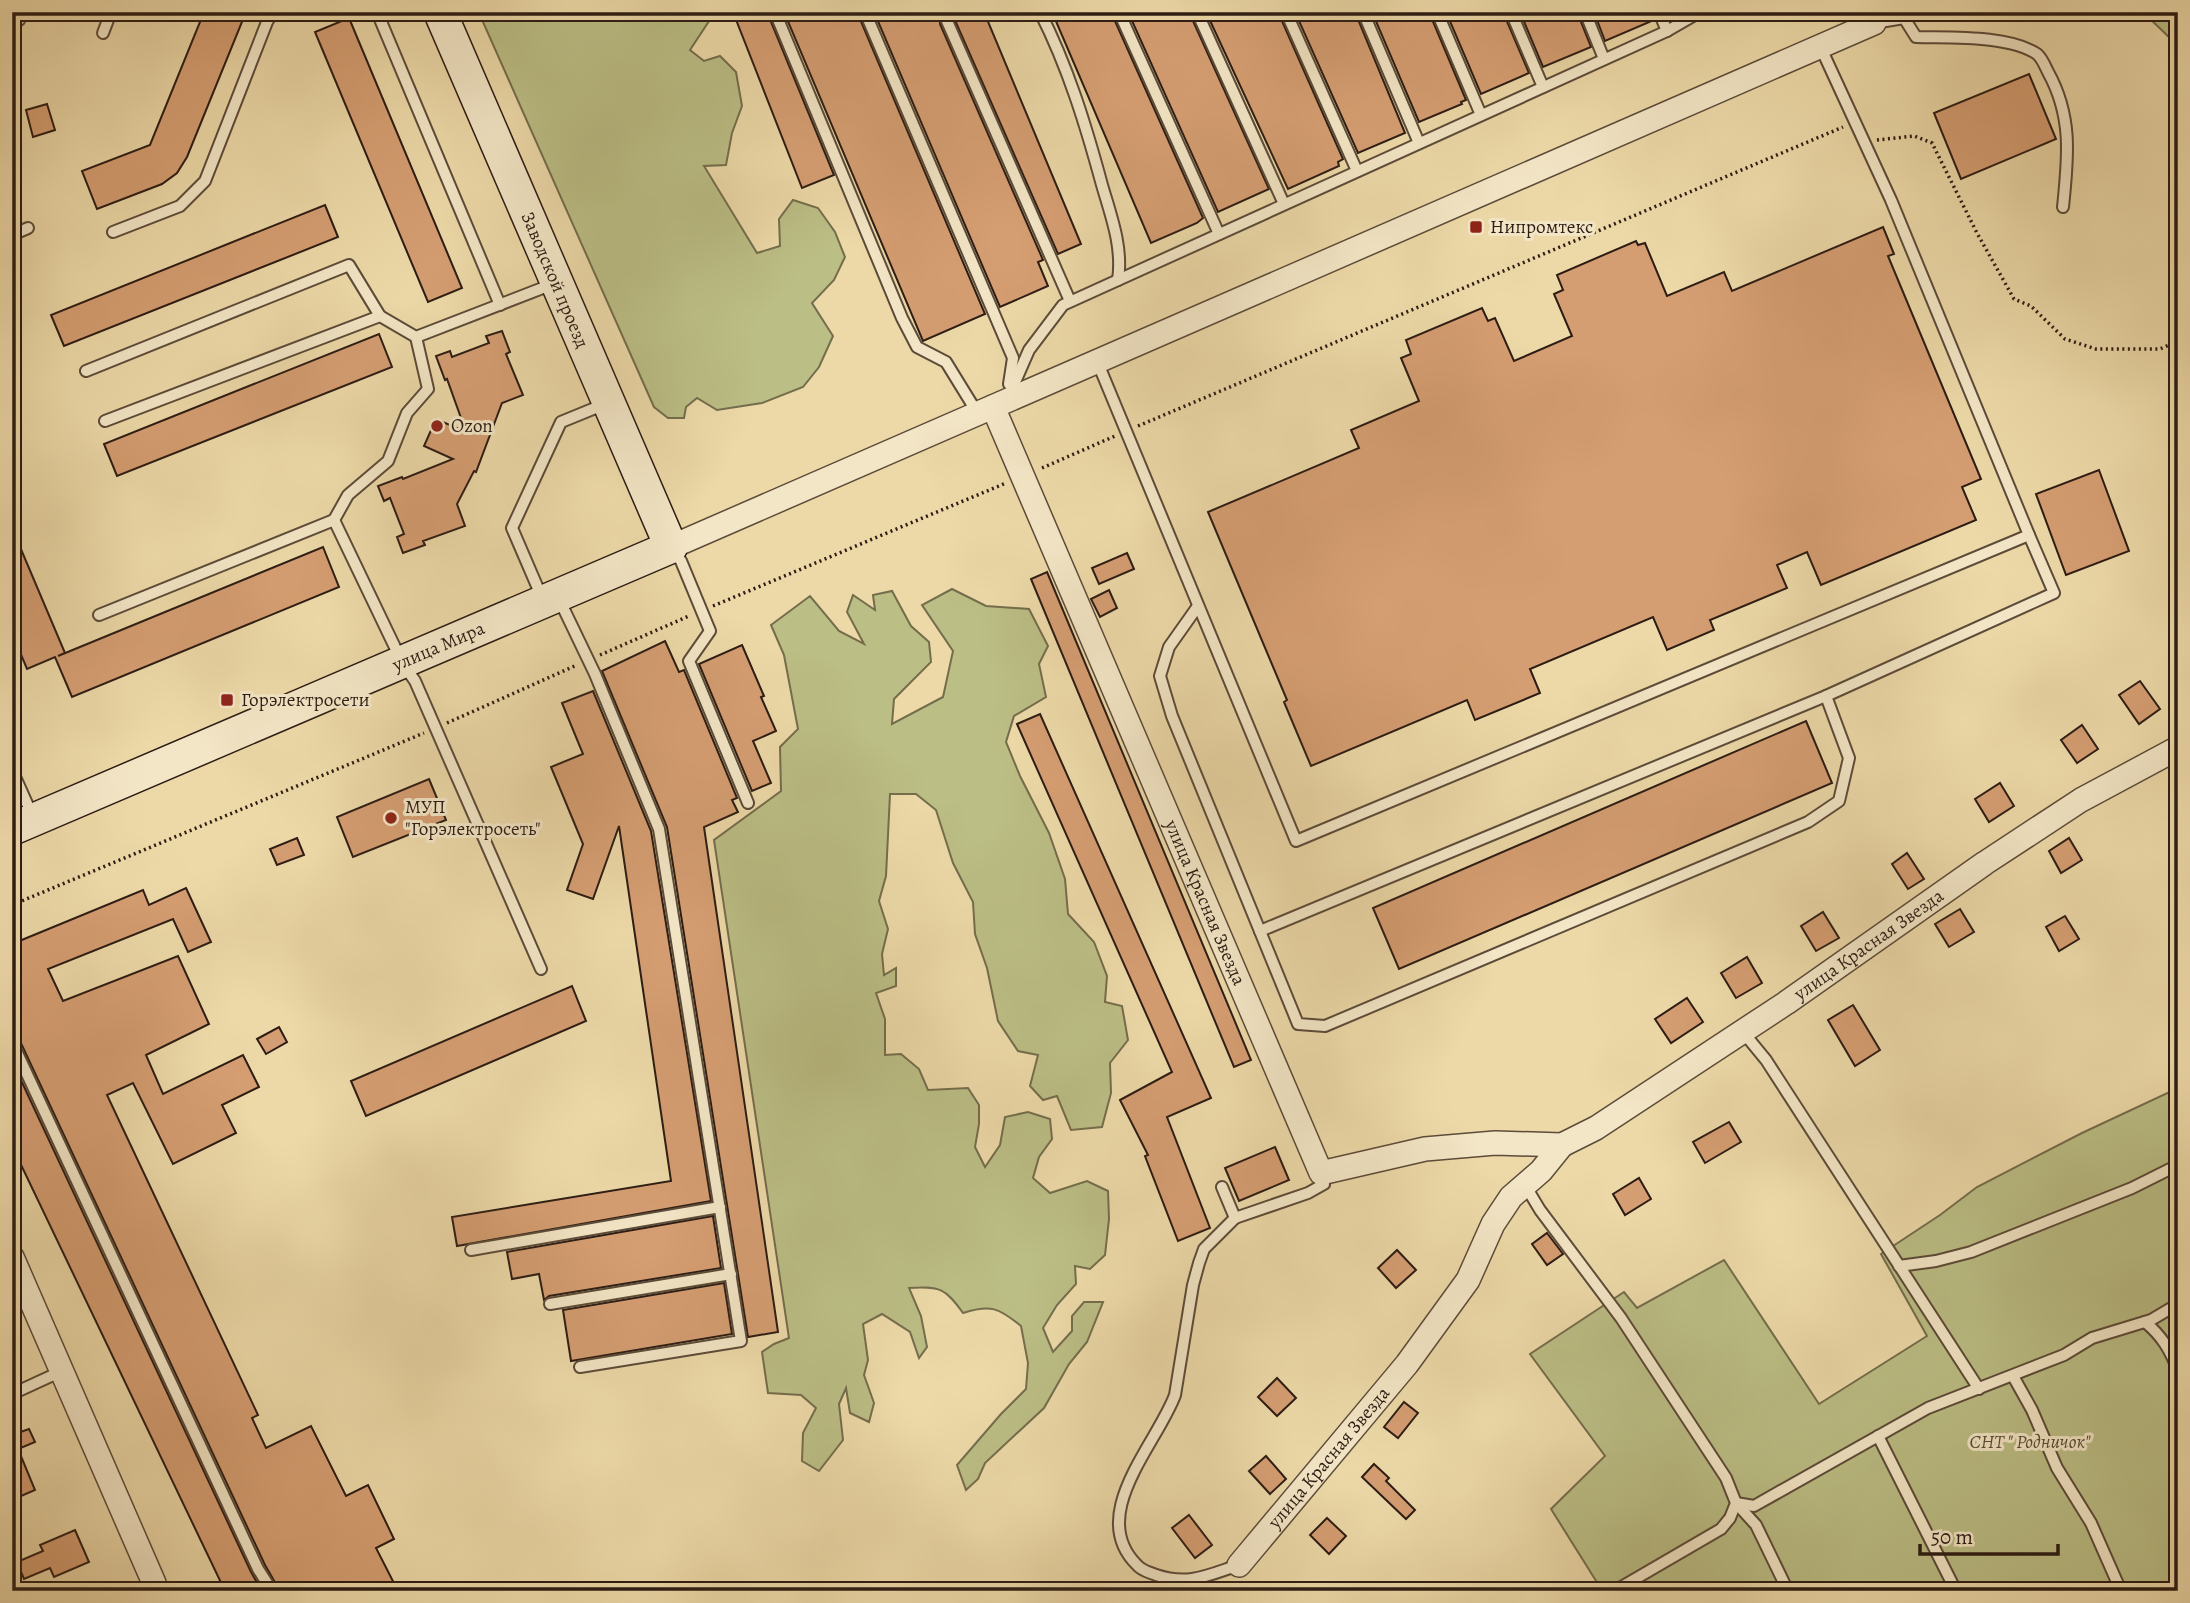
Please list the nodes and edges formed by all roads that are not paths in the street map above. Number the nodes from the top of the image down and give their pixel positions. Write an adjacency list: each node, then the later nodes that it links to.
1 (18, 12): 21 (lane)
2 (111, 12): 24 (lane)
3 (273, 12): 34 (lane)
4 (377, 12): 40 (lane)
5 (440, 12): 38 (main road, Заводской проезд)
6 (775, 12): 46 (lane)
7 (865, 12): 46 (lane)
8 (1040, 12): 37 (lane)
9 (1119, 12): 35 (lane)
10 (1197, 12): 31 (lane)
11 (1286, 12): 30 (lane)
12 (1363, 12): 29 (lane)
13 (1437, 12): 28 (lane)
14 (1511, 12): 27 (lane)
15 (1584, 12): 26 (lane)
16 (1659, 12): 23 (lane)
17 (1700, 12): 23 (lane)
18 (1907, 15): 22 (lane); 32 (lane)
19 (947, 21): 39 (lane)
20 (1848, 22): 22 (street); 25 (street)
21 (12, 23)
22 (1874, 23)
23 (1667, 31): 26 (lane)
24 (103, 33)
25 (1820, 46): 43 (street); 49 (lane)
26 (1604, 59): 27 (lane)
27 (1543, 87): 28 (lane)
28 (1481, 115): 29 (lane)
29 (1419, 143): 30 (lane)
30 (1357, 171): 31 (lane)
31 (1284, 204): 35 (lane)
32 (2063, 207)
33 (28, 228): 36 (lane)
34 (113, 232)
35 (1219, 234): 37 (lane)
36 (12, 235)
37 (1118, 280): 39 (lane)
38 (556, 283): 40 (lane); 45 (main road, Заводской проезд)
39 (1070, 301): 46 (lane)
40 (500, 304): 42 (lane)
41 (380, 316): 42 (lane); 44 (lane); 47 (lane)
42 (416, 337): 48 (lane)
43 (1097, 361): 46 (street); 52 (lane)
44 (86, 371)
45 (608, 403): 50 (main road, Заводской проезд); 51 (lane)
46 (992, 407): 50 (street); 66 (street, улица Красная Звезда)
47 (105, 421)
48 (334, 520): 53 (lane); 54 (lane)
49 (2029, 535): 52 (lane); 55 (lane)
50 (671, 547): 51 (main road, улица Мира); 58 (lane)
51 (551, 599): 54 (main road, улица Мира); 69 (lane)
52 (1198, 606): 60 (lane)
53 (99, 615)
54 (403, 664): 59 (main road, улица Мира); 61 (lane)
55 (1826, 696): 60 (lane); 60 (lane)
56 (2178, 748): 62 (street, улица Красная Звезда)
57 (12, 770): 59 (lane)
58 (748, 803)
59 (23, 825)
60 (1260, 931)
61 (541, 969)
62 (1743, 1032): 64 (street, улица Красная Звезда); 73 (lane)
63 (12, 1042): 89 (lane)
64 (1562, 1146): 66 (street); 67 (street, улица Красная Звезда)
65 (2178, 1165): 73 (lane)
66 (1321, 1173): 70 (lane)
67 (1525, 1185): 85 (lane); 86 (street, улица Красная Звезда)
68 (1222, 1187): 70 (lane)
69 (720, 1208): 71 (lane); 74 (lane)
70 (1235, 1218): 86 (lane)
71 (471, 1250)
72 (12, 1256): 80 (street)
73 (1899, 1266): 82 (lane)
74 (731, 1274): 75 (lane); 78 (lane)
75 (550, 1304)
76 (2178, 1304): 77 (lane)
77 (2145, 1322): 79 (lane); 81 (lane)
78 (580, 1367)
79 (2178, 1370)
80 (62, 1371): 83 (lane); 87 (street)
81 (2013, 1376): 82 (lane); 93 (lane)
82 (1979, 1389): 84 (lane)
83 (12, 1394)
84 (1878, 1436): 85 (lane); 92 (lane)
85 (1736, 1503): 88 (lane); 91 (lane)
86 (1239, 1565)
87 (154, 1583)
88 (1625, 1589): 90 (lane)
89 (272, 1591)
90 (1612, 1591)
91 (1788, 1591)
92 (1956, 1591)
93 (2121, 1591)

